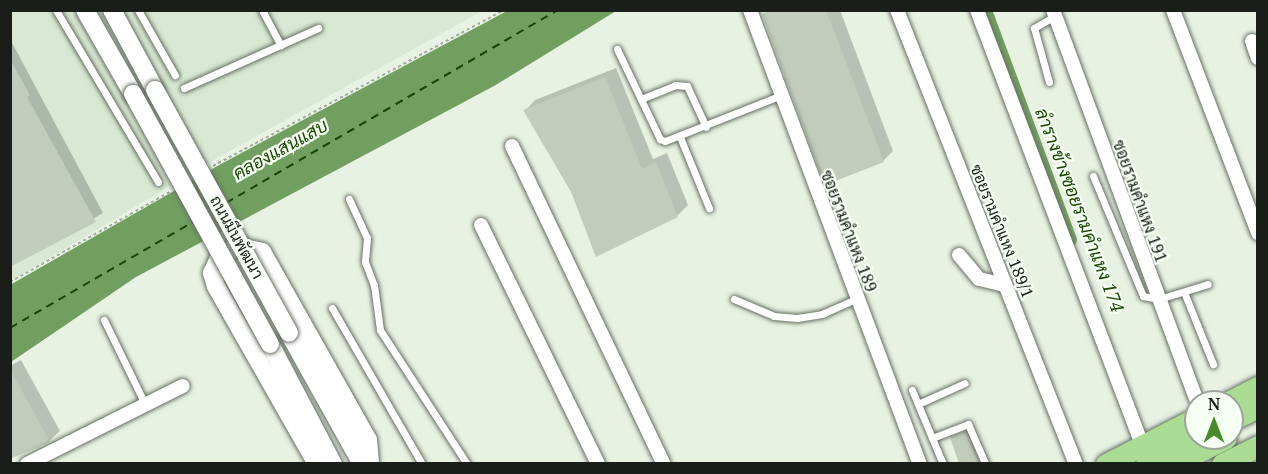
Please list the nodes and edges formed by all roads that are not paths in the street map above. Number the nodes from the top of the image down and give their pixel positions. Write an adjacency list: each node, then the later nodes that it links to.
1 (57, 10): 25 (lane)
2 (86, 10): 55 (street, ถนนมีนพัฒนา, bridge)
3 (112, 10): 56 (street, ถนนมีนพัฒนา, bridge)
4 (138, 10): 16 (lane)
5 (262, 10): 13 (lane)
6 (750, 10): 19 (street, ซอยรามคำแหง 189)
7 (897, 10): 32 (street, ซอยรามคำแหง 189/1)
8 (977, 10): 51 (street)
9 (1173, 10): 29 (street)
10 (1054, 13): 17 (lane); 36 (street, ซอยรามคำแหง 191)
11 (318, 28): 13 (lane)
12 (1252, 41): 15 (street)
13 (281, 45): 18 (lane)
14 (617, 49): 20 (lane)
15 (1257, 58)
16 (175, 75)
17 (1049, 82)
18 (184, 88)
19 (782, 95): 21 (lane); 34 (street, ซอยรามคำแหง 189)
20 (640, 99): 21 (lane); 22 (lane)
21 (706, 127): 22 (lane)
22 (681, 137): 27 (lane)
23 (512, 146): 61 (street)
24 (1093, 176): 36 (lane)
25 (159, 182)
26 (349, 199): 59 (lane)
27 (709, 208)
28 (481, 225): 60 (street)
29 (1257, 233)
30 (959, 255): 32 (street)
31 (1208, 284): 33 (lane)
32 (1005, 285): 64 (street, ซอยรามคำแหง 189/1)
33 (1184, 292): 36 (lane); 39 (lane)
34 (858, 298): 35 (lane); 62 (street, ซอยรามคำแหง 189)
35 (734, 299)
36 (1159, 299): 43 (street, ซอยรามคำแหง 191)
37 (332, 308): 58 (lane)
38 (104, 320): 44 (lane)
39 (1213, 364)
40 (965, 383): 45 (lane)
41 (183, 386): 44 (street)
42 (912, 390): 45 (lane)
43 (1193, 390)
44 (145, 404): 53 (street)
45 (918, 404): 47 (lane)
46 (1184, 426): 51 (main road)
47 (932, 438): 52 (lane); 63 (lane)
48 (1184, 442): 51 (main road)
49 (1257, 446): 67 (main road)
50 (1202, 450): 66 (main road)
51 (1144, 454): 65 (main road)
52 (984, 463)
53 (27, 464)
54 (317, 464): 57 (street)
55 (333, 464)
56 (362, 464)
57 (370, 464)
58 (422, 464)
59 (467, 464)
60 (598, 464)
61 (664, 464)
62 (920, 464)
63 (943, 464)
64 (1076, 464)
65 (1106, 464)
66 (1174, 464)
67 (1222, 464)

